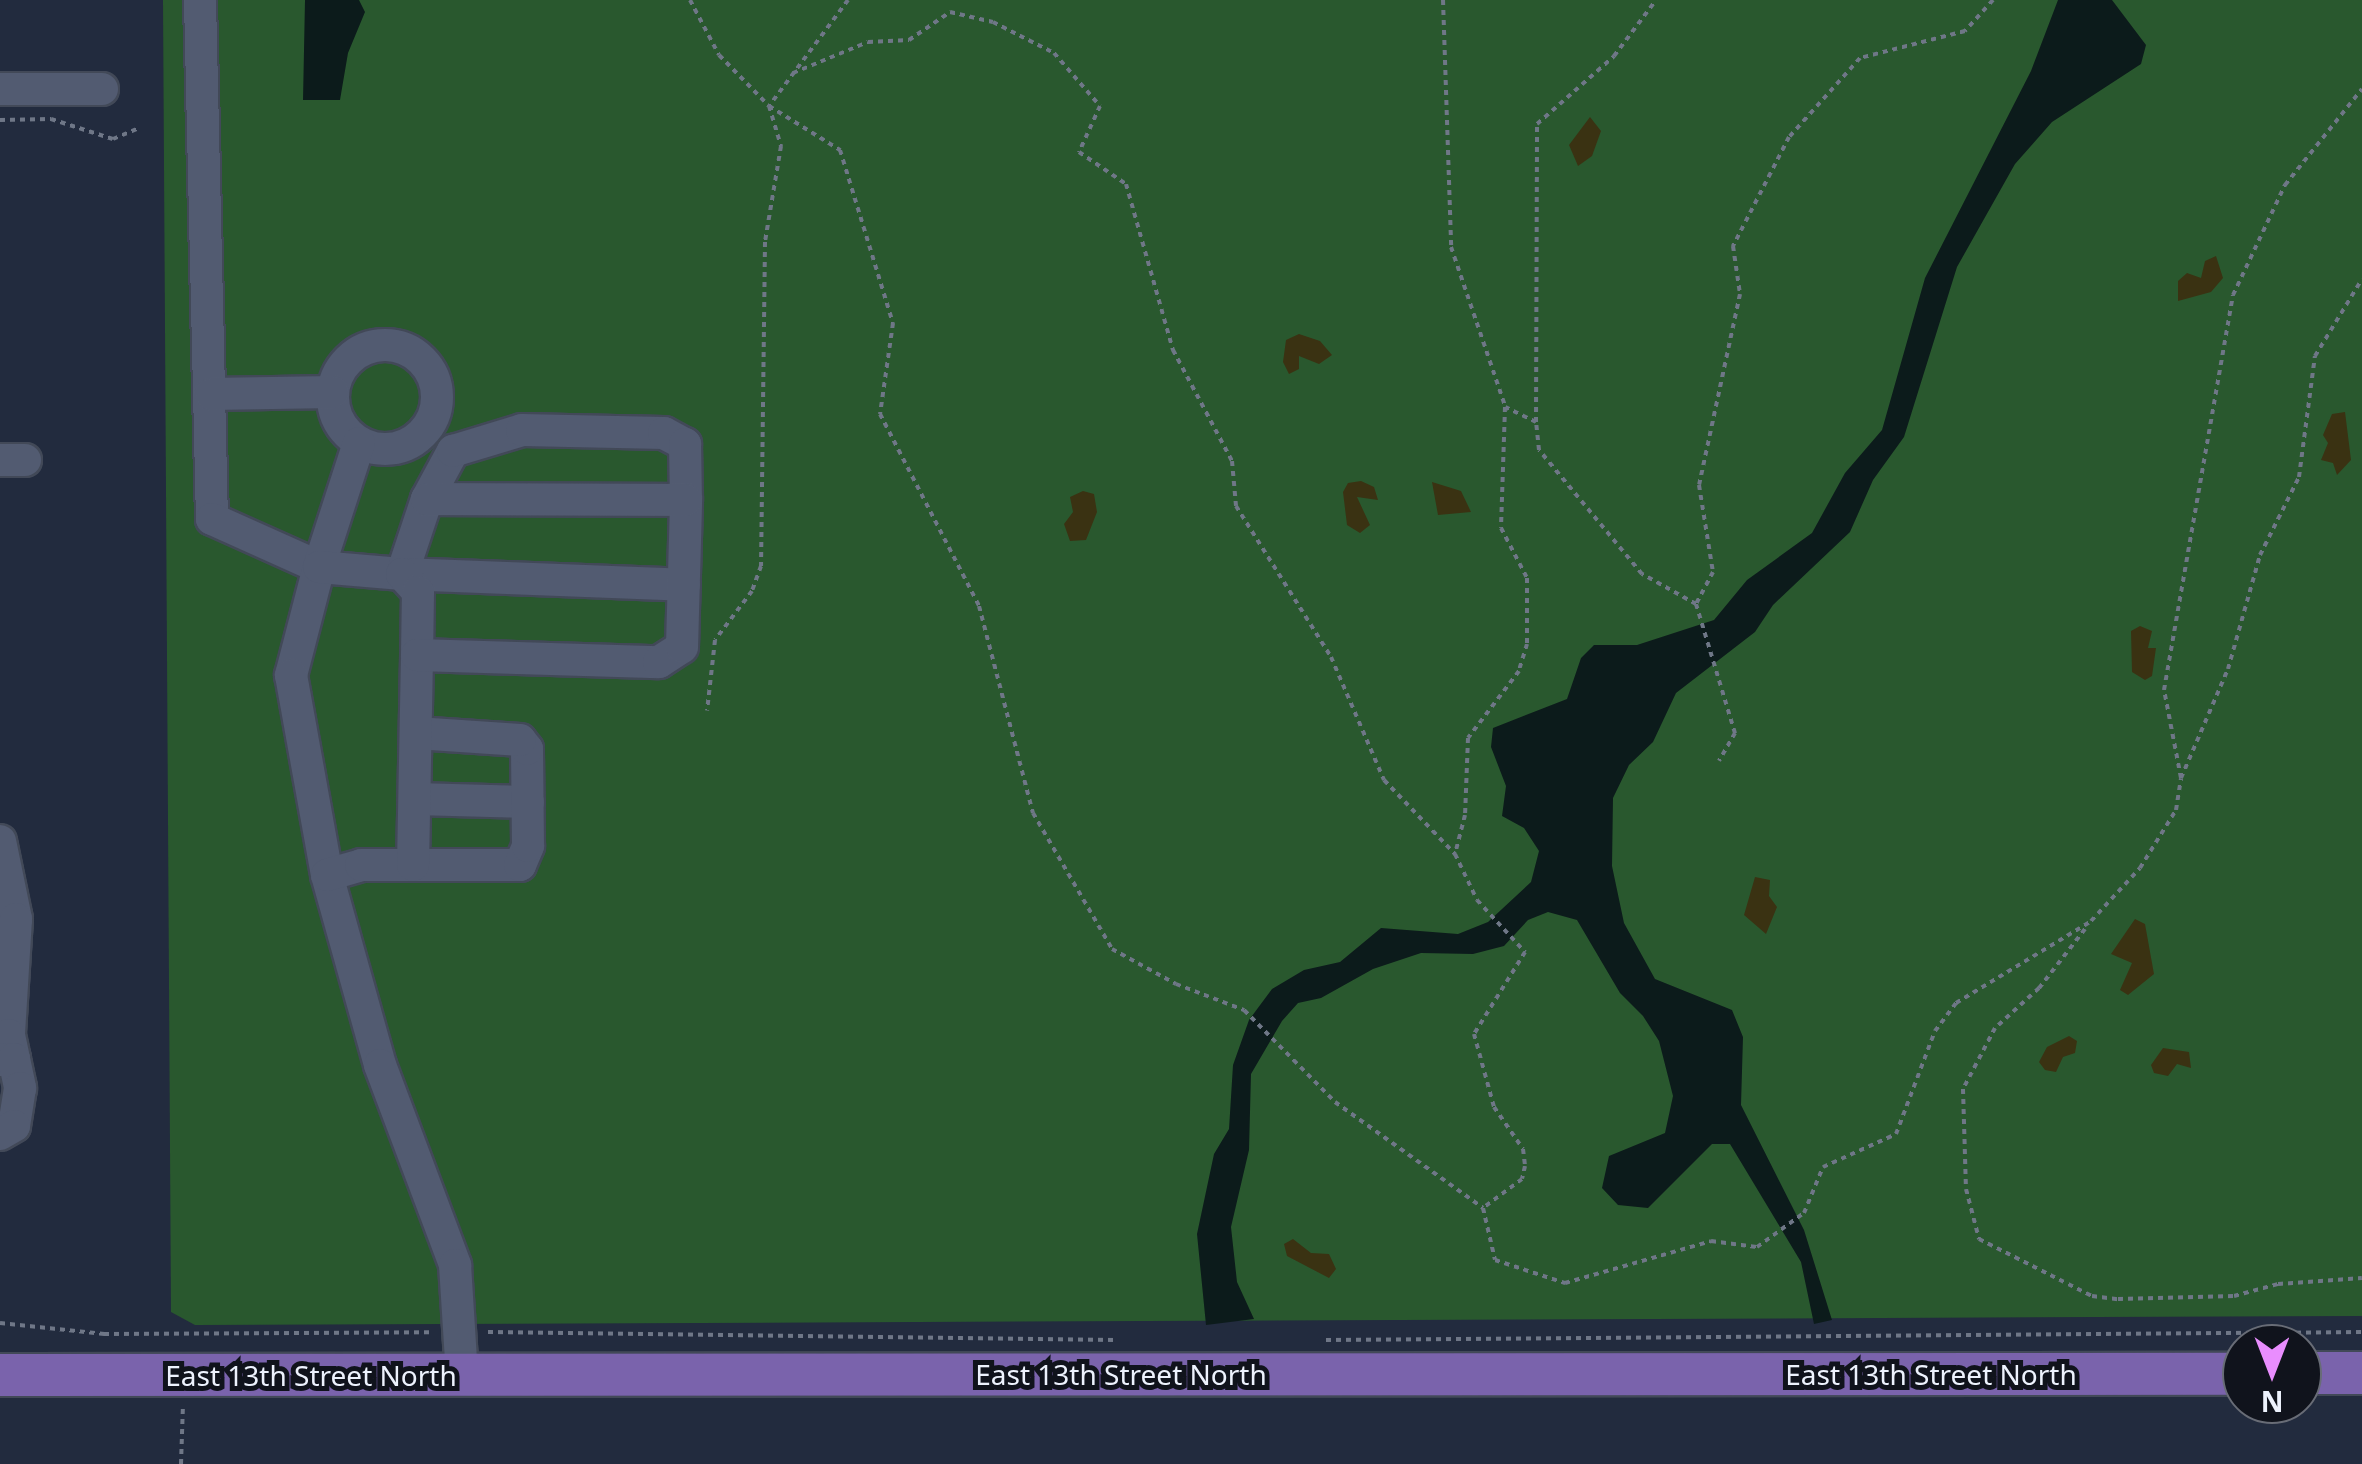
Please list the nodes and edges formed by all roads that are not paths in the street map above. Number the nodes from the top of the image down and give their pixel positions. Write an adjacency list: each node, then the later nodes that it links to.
1 (200, 0): 5 (street)
2 (0, 89): 3 (street)
3 (102, 89)
4 (333, 392): 5 (street); 6 (street); 6 (street)
5 (211, 394): 9 (street)
6 (360, 443): 9 (street)
7 (427, 498): 8 (street); 8 (street); 10 (street)
8 (686, 500): 11 (street)
9 (319, 567): 10 (street); 18 (street)
10 (402, 574): 11 (street); 12 (street)
11 (684, 585): 12 (street)
12 (417, 655): 13 (street)
13 (416, 733): 14 (street); 15 (street)
14 (414, 799): 15 (street); 17 (street)
15 (528, 802): 17 (street)
16 (0, 841): 19 (street)
17 (413, 865): 18 (street)
18 (327, 876): 25 (street)
19 (7, 1060): 20 (street)
20 (0, 1134)
21 (2222, 1374): 25 (main road, East 13th Street North)
22 (2322, 1374): 23 (main road)
23 (2362, 1374)
24 (0, 1375): 25 (main road, East 13th Street North)
25 (462, 1375)

